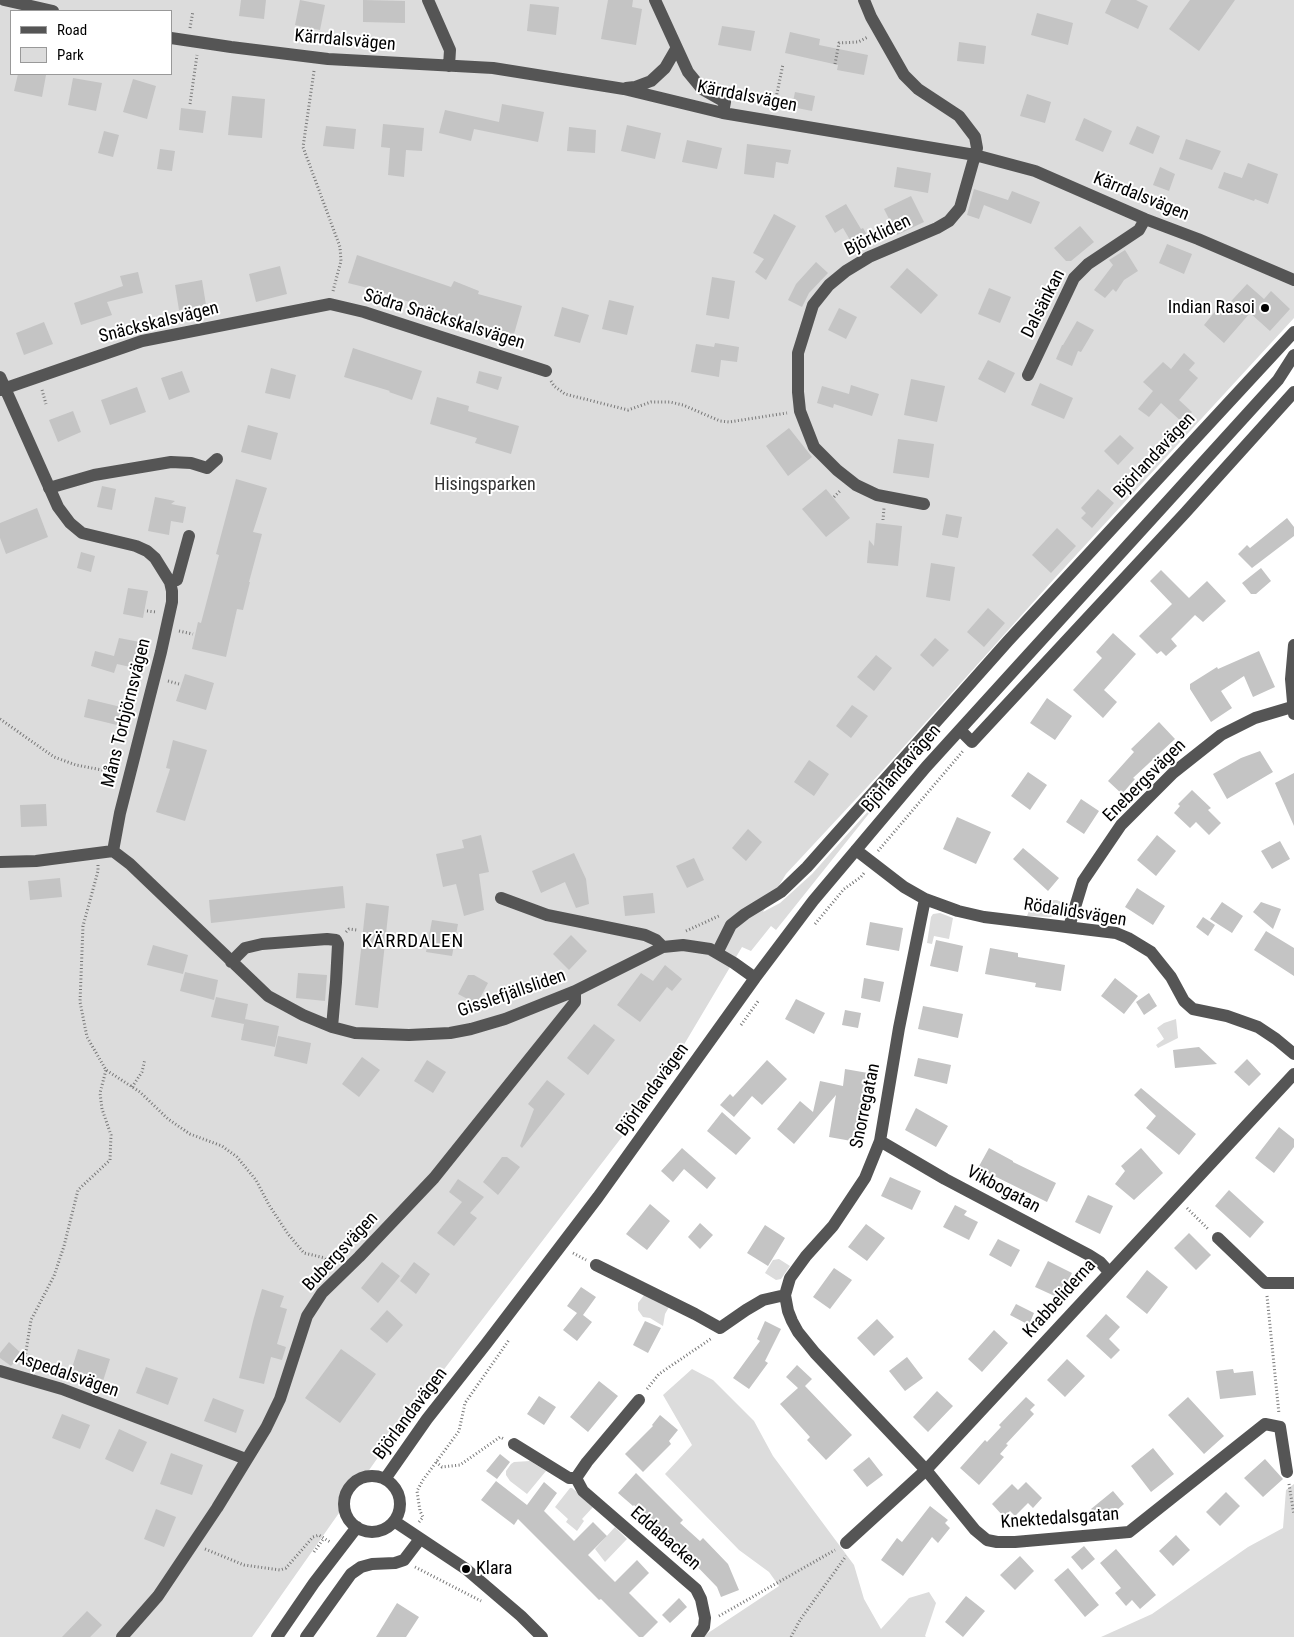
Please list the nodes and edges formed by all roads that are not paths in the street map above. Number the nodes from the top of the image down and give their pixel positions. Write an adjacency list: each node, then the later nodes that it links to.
1 (4, 0): 5 (street)
2 (428, 0): 8 (street)
3 (655, 0): 7 (street)
4 (864, 0): 11 (street)
5 (49, 10)
6 (172, 38): 8 (street, Kärrdalsvägen)
7 (676, 49): 9 (street); 10 (street)
8 (449, 66): 9 (street, Kärrdalsvägen)
9 (624, 89): 10 (street, Kärrdalsvägen)
10 (723, 113): 11 (street, Kärrdalsvägen)
11 (975, 155): 12 (street, Kärrdalsvägen); 25 (street, Björkliden)
12 (1145, 219): 13 (street, Kärrdalsvägen); 19 (street, Dalsänkan)
13 (1294, 280)
14 (330, 304): 18 (street, Södra Snäckskalsvägen); 21 (street, Snäckskalsvägen)
15 (1294, 332): 38 (street, Björlandavägen)
16 (1294, 355): 20 (street, Björlandavägen)
17 (1294, 369): 20 (street, Björlandavägen)
18 (546, 371)
19 (1028, 375)
20 (1278, 380): 30 (street, Björlandavägen)
21 (2, 385): 24 (street, Måns Torbjörnsvägen)
22 (1294, 392): 30 (street, Björlandavägen)
23 (218, 459): 24 (street)
24 (49, 488): 27 (street, Måns Torbjörnsvägen)
25 (924, 504)
26 (189, 536): 27 (street)
27 (170, 582): 32 (street, Måns Torbjörnsvägen)
28 (1294, 646): 29 (street)
29 (1293, 710): 36 (street, Enebergsvägen)
30 (960, 730): 31 (street, Björlandavägen)
31 (856, 850): 35 (street, Rödalidsvägen); 40 (street, Björlandavägen)
32 (113, 851): 33 (street); 39 (street, Gisslefjällsliden)
33 (0, 862)
34 (501, 898): 37 (street)
35 (925, 899): 36 (street, Rödalidsvägen); 45 (street, Snorregatan)
36 (1069, 927): 43 (street, Rödalidsvägen)
37 (664, 947): 38 (street, Gisslefjällsliden); 41 (street, Gisslefjällsliden)
38 (717, 953): 40 (street, Gisslefjällsliden)
39 (231, 962): 42 (street, Gisslefjällsliden); 42 (street)
40 (755, 978): 58 (street, Björlandavägen)
41 (575, 991): 42 (street, Gisslefjällsliden); 54 (street, Bubergsvägen)
42 (332, 1027)
43 (1294, 1054)
44 (1294, 1074): 48 (street, Krabbeliderna)
45 (880, 1141): 48 (street, Vikbogatan); 50 (street, Snorregatan)
46 (1218, 1238): 49 (street)
47 (596, 1265): 50 (street)
48 (1109, 1272): 55 (street, Krabbeliderna)
49 (1294, 1283)
50 (785, 1295): 55 (street)
51 (0, 1371): 54 (street, Aspedalsvägen)
52 (639, 1400): 57 (street)
53 (514, 1444): 57 (street)
54 (246, 1459): 63 (street, Bubergsvägen)
55 (926, 1470): 56 (street, Knektedalsgatan); 62 (street, Krabbeliderna)
56 (1287, 1472)
57 (576, 1478): 67 (street, Eddabacken)
58 (385, 1479): 59 (street, Björlandavägen); 60 (street, Björlandavägen)
59 (394, 1521): 60 (street); 61 (street)
60 (357, 1527): 64 (street)
61 (420, 1539): 65 (street); 66 (street)
62 (847, 1549)
63 (122, 1637)
64 (277, 1637)
65 (306, 1637)
66 (542, 1637)
67 (696, 1637)

